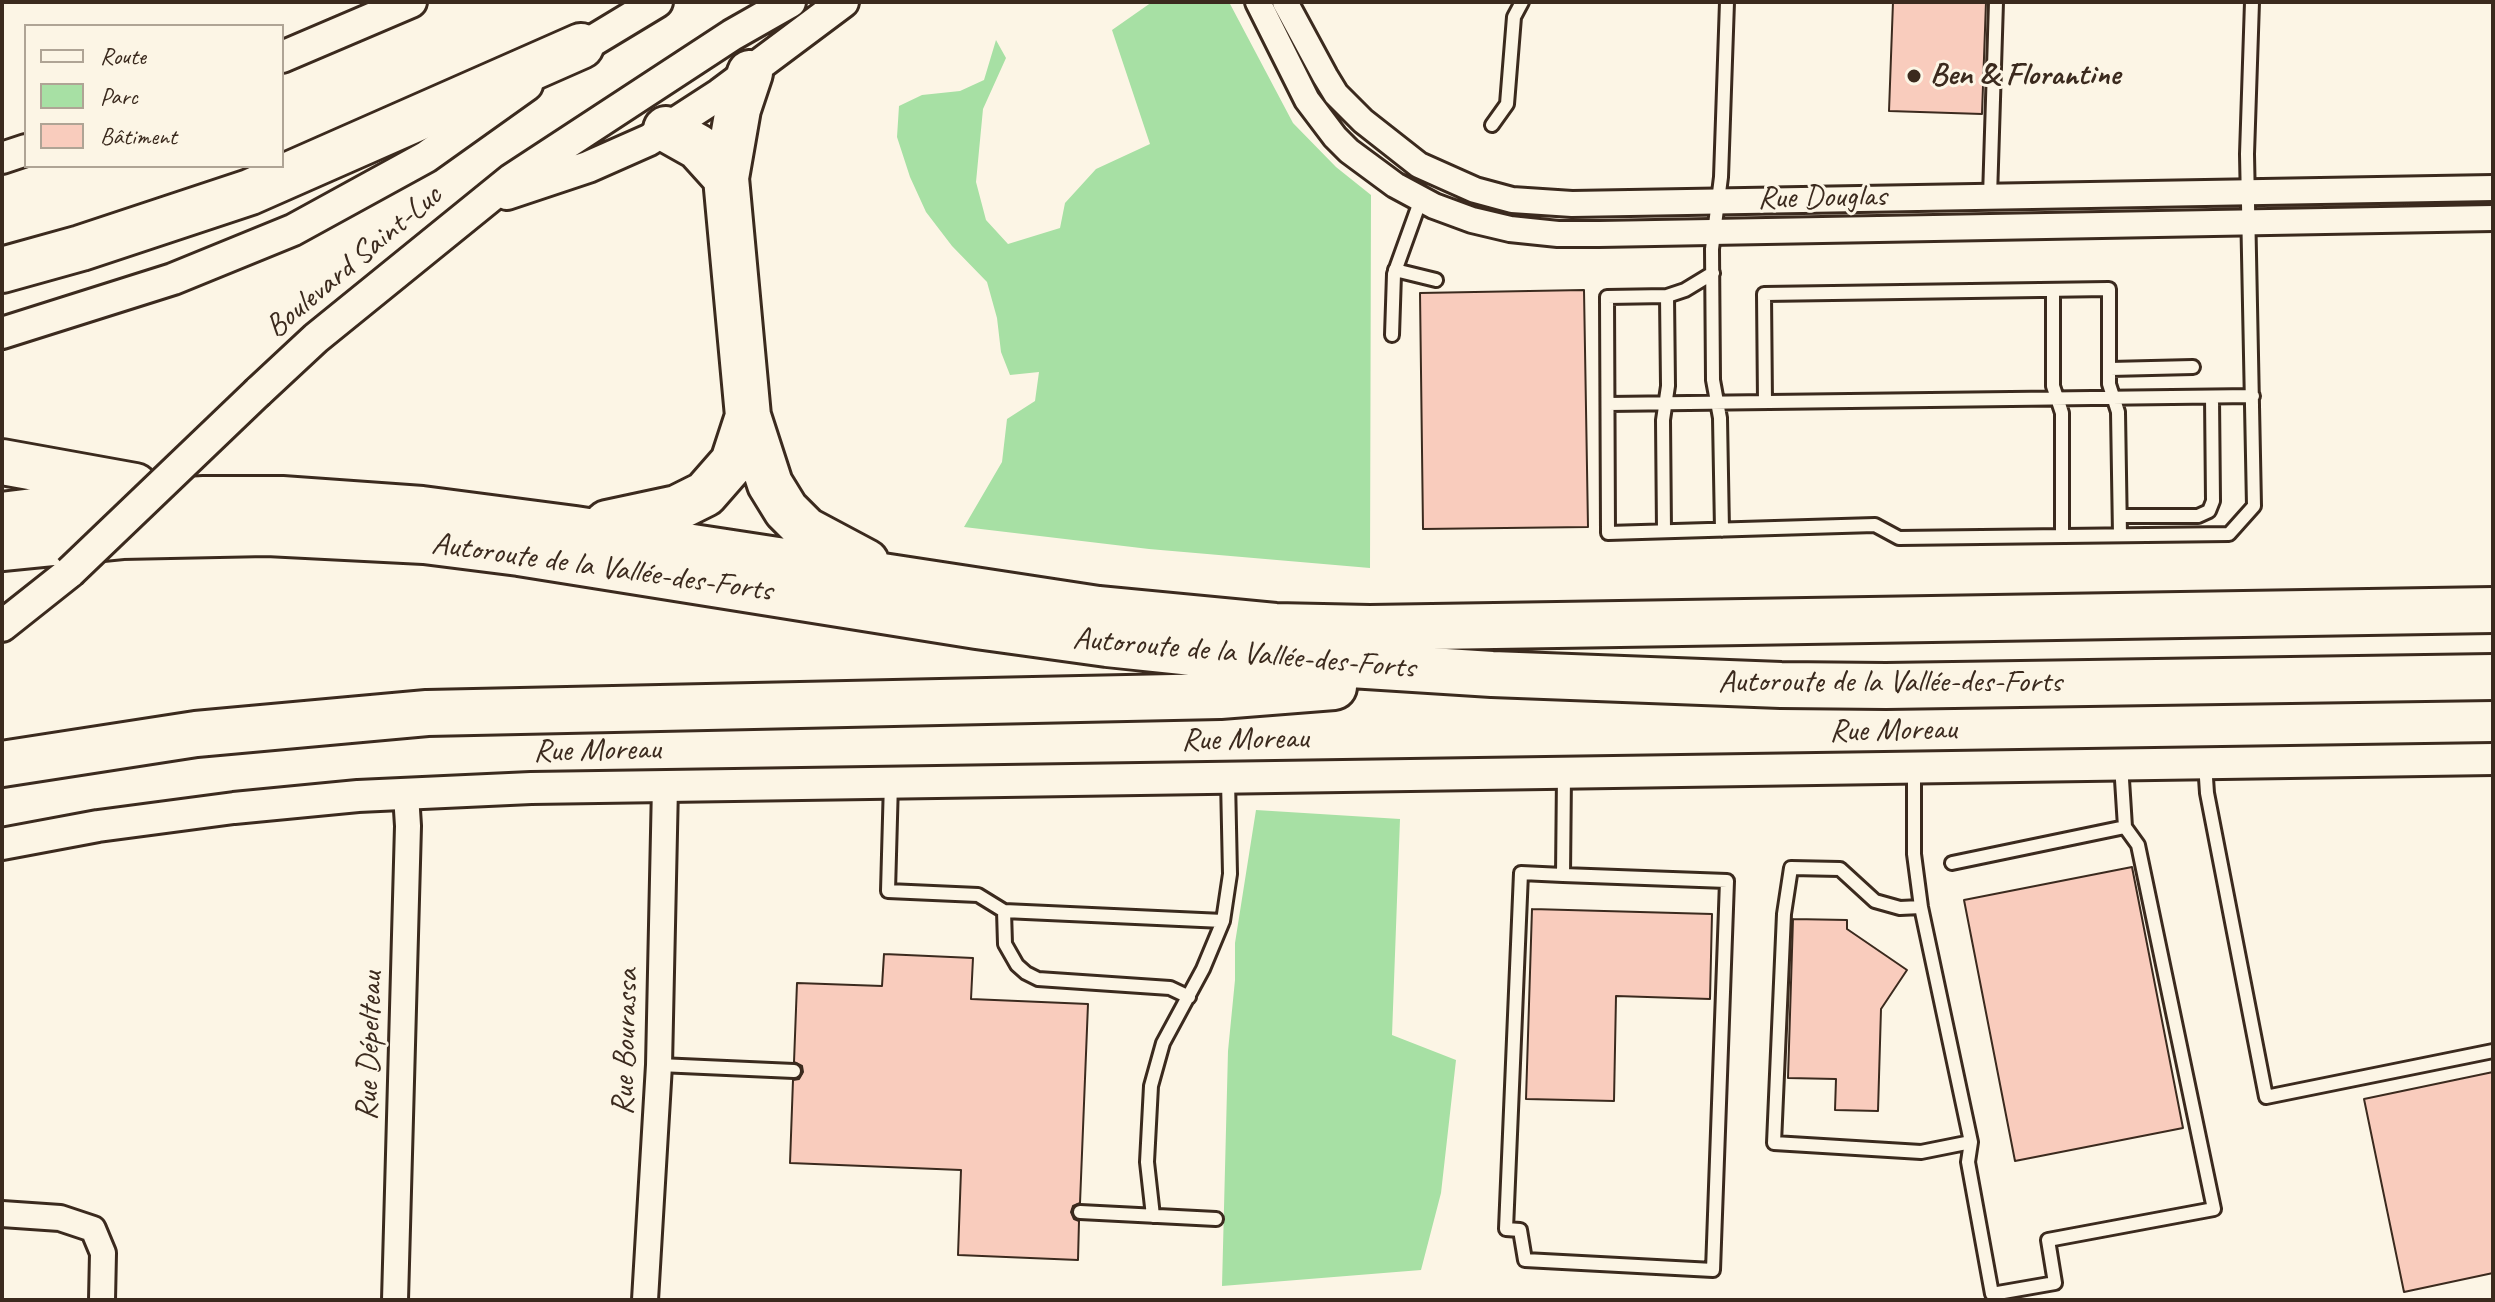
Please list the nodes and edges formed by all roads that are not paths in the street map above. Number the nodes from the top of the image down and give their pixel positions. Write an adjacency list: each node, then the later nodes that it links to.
1 (411, 2): 12 (street)
2 (657, 2): 11 (street, Boulevard Saint-Luc)
3 (790, 2): 24 (street, Boulevard Saint-Luc)
4 (843, 2): 13 (street)
5 (1285, 2): 23 (street, Rue Douglas)
6 (1522, 2): 14 (lane)
7 (1727, 2): 23 (lane)
8 (1996, 2): 21 (lane)
9 (2252, 2): 20 (lane)
10 (1262, 3): 22 (street, Rue Douglas)
11 (581, 46): 28 (highway); 34 (street, Boulevard Saint-Luc)
12 (284, 56)
13 (750, 73): 15 (street); 18 (highway)
14 (1492, 125)
15 (666, 129): 18 (highway); 24 (street)
16 (24, 151): 17 (street)
17 (2, 158)
18 (726, 178): 46 (highway)
19 (2493, 188): 20 (street, Rue Douglas)
20 (2248, 192): 21 (street, Rue Douglas); 26 (lane)
21 (1990, 197): 23 (street, Rue Douglas)
22 (1421, 199): 27 (street, Rue Douglas); 29 (lane)
23 (1718, 201): 27 (lane)
24 (482, 203): 59 (street, Boulevard Saint-Luc, bridge)
25 (2493, 218): 26 (street, Rue Douglas)
26 (2249, 222): 27 (street, Rue Douglas); 38 (lane)
27 (1714, 232): 30 (lane)
28 (2, 270)
29 (1395, 270): 31 (lane); 35 (lane)
30 (1713, 273): 33 (lane); 44 (lane)
31 (1436, 280)
32 (2053, 290): 37 (lane); 41 (lane); 42 (lane)
33 (1667, 296): 43 (lane); 45 (lane)
34 (2, 333)
35 (1392, 335)
36 (2193, 367): 37 (lane)
37 (2110, 369): 40 (lane)
38 (2253, 396): 39 (lane); 54 (lane)
39 (2212, 397): 40 (lane); 50 (lane)
40 (2113, 399): 41 (lane); 50 (lane)
41 (2057, 400): 42 (lane); 55 (lane)
42 (1765, 402): 44 (lane)
43 (1665, 403): 44 (lane); 45 (lane); 53 (lane)
44 (1716, 403): 52 (lane)
45 (1608, 404): 53 (lane)
46 (748, 416): 51 (highway); 57 (highway)
47 (2, 462): 48 (highway)
48 (204, 499): 49 (highway, Autoroute de la Vallée-des-Forts); 51 (highway, Autoroute de la Vallée-des-Forts)
49 (2, 515)
50 (2120, 516): 54 (lane)
51 (575, 529): 57 (highway, Autoroute de la Vallée-des-Forts)
52 (1722, 530): 53 (lane); 55 (lane)
53 (1664, 531)
54 (2120, 535): 55 (lane)
55 (2062, 536)
56 (2, 548): 60 (highway, Autoroute de la Vallée-des-Forts)
57 (904, 580): 58 (highway, Autoroute de la Vallée-des-Forts)
58 (2493, 610)
59 (2, 626)
60 (1492, 674): 61 (highway, Autoroute de la Vallée-des-Forts); 64 (highway)
61 (2493, 677)
62 (2493, 759): 63 (street, Rue Moreau)
63 (2205, 763): 65 (street, Rue Moreau); 80 (lane)
64 (2, 764)
65 (2121, 764): 66 (street, Rue Moreau); 72 (lane)
66 (1914, 766): 67 (street, Rue Moreau); 76 (lane)
67 (1564, 772): 68 (street, Rue Moreau); 75 (lane)
68 (1228, 777): 69 (street, Rue Moreau); 78 (lane)
69 (891, 782): 70 (street, Rue Moreau); 77 (lane)
70 (665, 786): 71 (street, Rue Moreau); 81 (street, Rue Bourassa)
71 (406, 794): 73 (street, Rue Moreau); 89 (street, Rue Dépelteau)
72 (2125, 827): 74 (lane); 83 (lane)
73 (2, 844)
74 (1952, 863)
75 (1563, 875): 75 (lane)
76 (1921, 907): 83 (lane); 83 (lane)
77 (1004, 911): 78 (lane); 79 (lane)
78 (1223, 921): 79 (lane)
79 (1189, 997): 86 (lane)
80 (2493, 1051)
81 (659, 1065): 82 (lane); 90 (street, Rue Bourassa)
82 (794, 1071)
83 (1971, 1142)
84 (1080, 1212): 86 (lane)
85 (2, 1214): 88 (street)
86 (1153, 1216): 87 (lane)
87 (1216, 1219)
88 (102, 1300)
89 (395, 1300)
90 (645, 1300)

